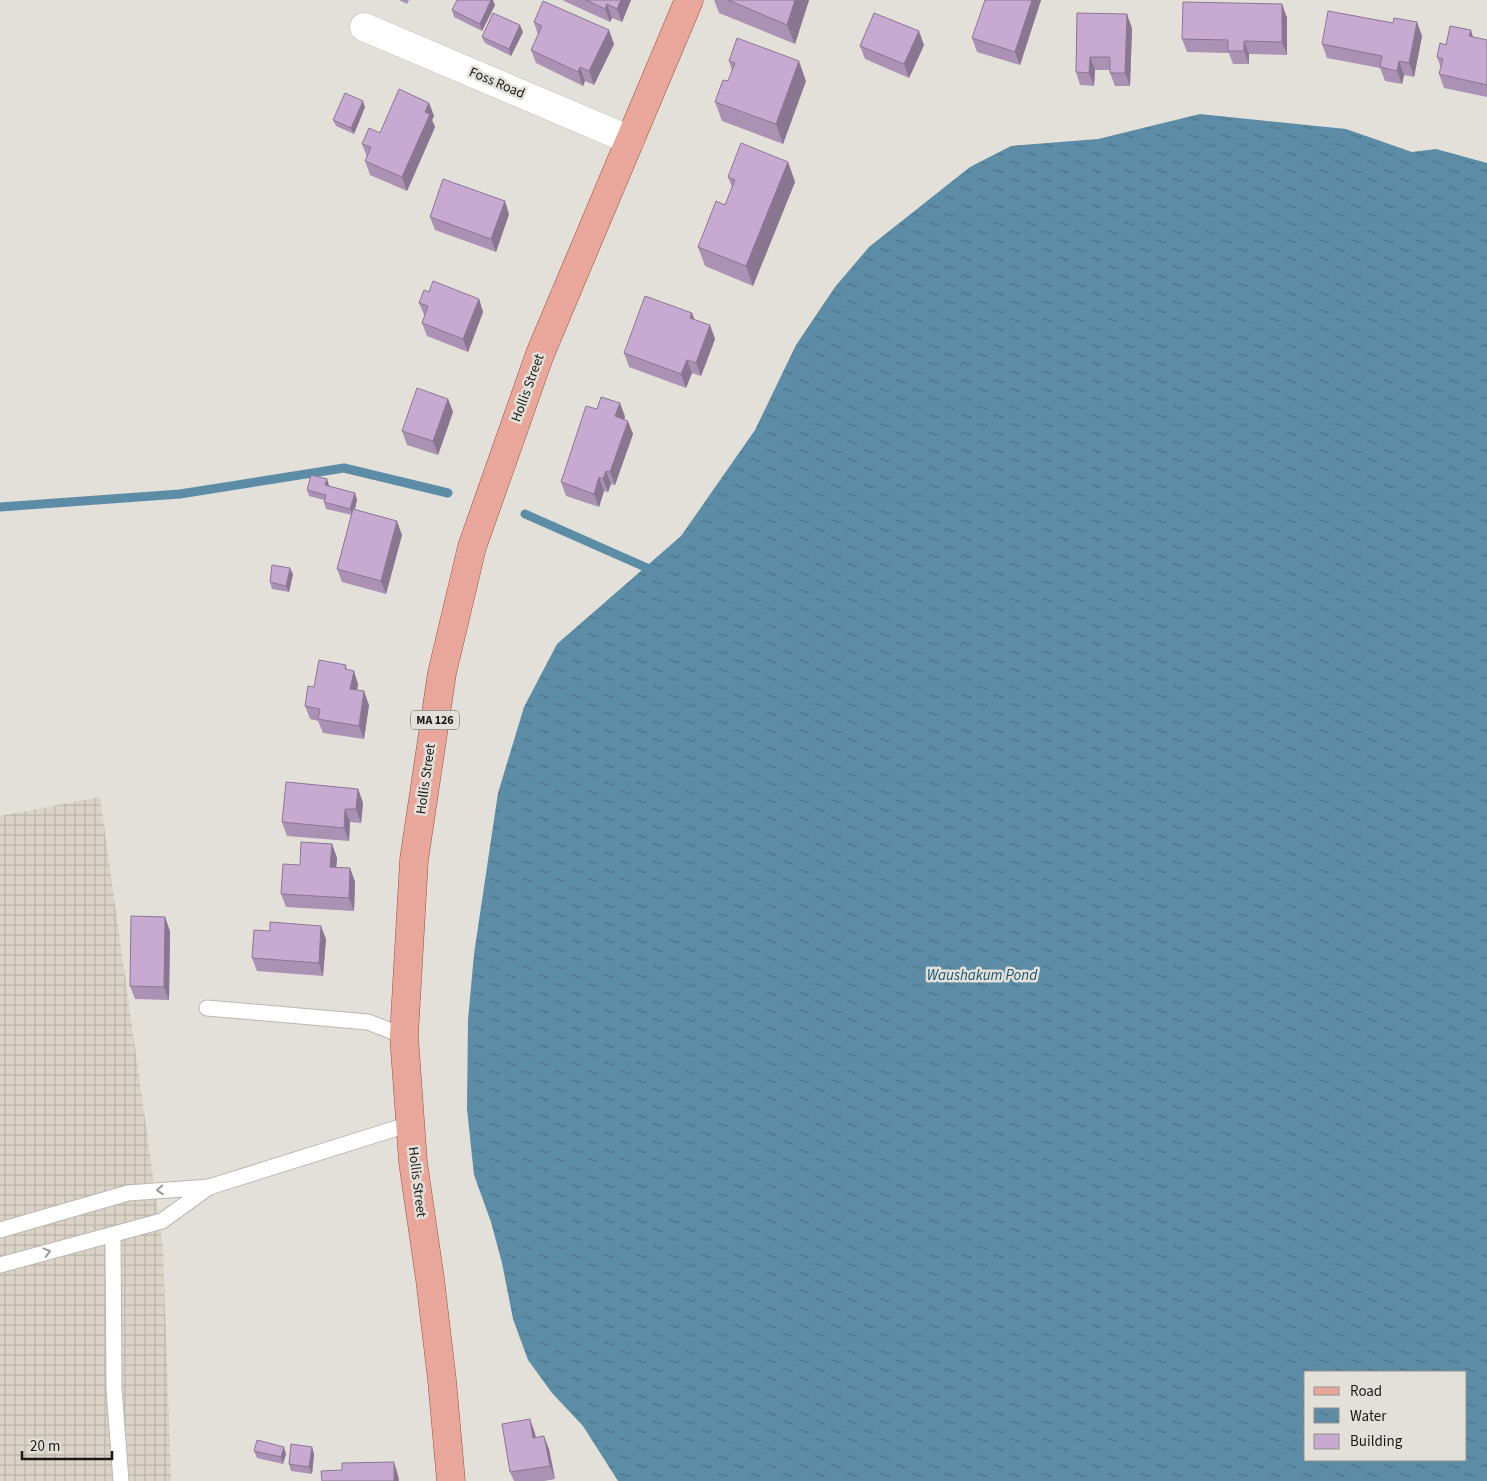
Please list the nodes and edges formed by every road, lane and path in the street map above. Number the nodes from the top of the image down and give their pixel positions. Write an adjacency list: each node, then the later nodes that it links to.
1 (689, 0): 3 (main road, Hollis Street / MA 126)
2 (364, 27): 3 (street, Foss Road)
3 (630, 140): 5 (main road, Hollis Street / MA 126)
4 (207, 1008): 5 (lane)
5 (404, 1036): 6 (main road, Hollis Street / MA 126)
6 (410, 1124): 7 (lane); 12 (main road, Hollis Street / MA 126)
7 (209, 1187): 8 (lane, one-way to 8); 9 (lane)
8 (0, 1230)
9 (113, 1234): 10 (lane, one-way to 9); 11 (lane)
10 (0, 1265)
11 (121, 1481)
12 (451, 1481)

